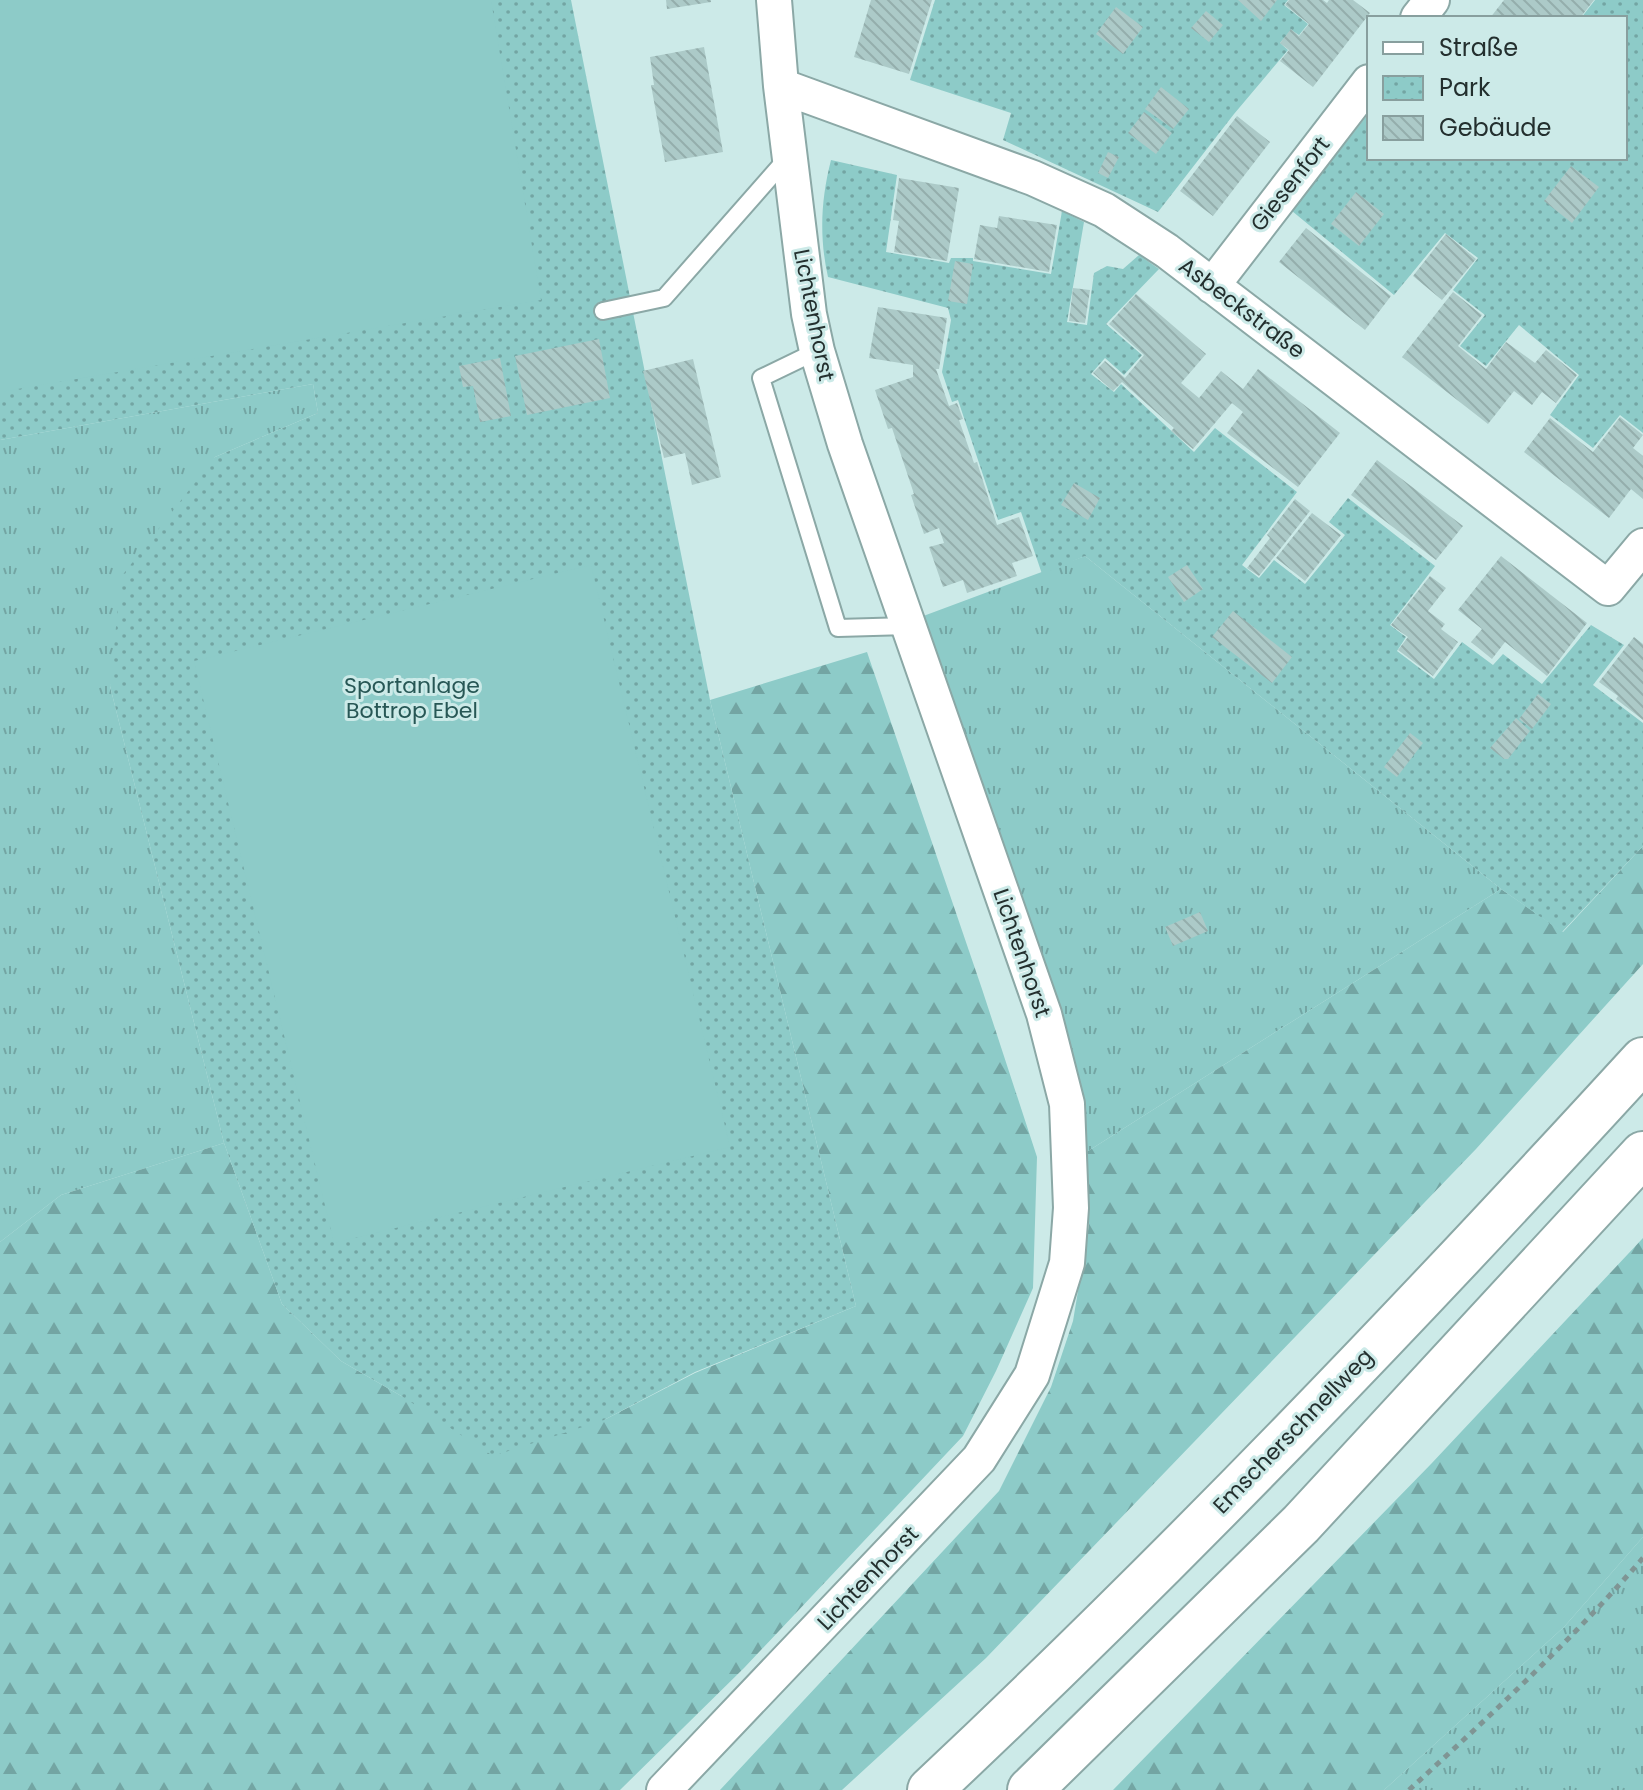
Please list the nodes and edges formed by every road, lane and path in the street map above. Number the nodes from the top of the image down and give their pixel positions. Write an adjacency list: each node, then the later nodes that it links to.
1 (774, 0): 5 (street, Lichtenhorst)
2 (1432, 0): 3 (street)
3 (1420, 16)
4 (1367, 85): 7 (street, Giesenfort)
5 (781, 86): 6 (street, Lichtenhorst); 7 (street, Asbeckstraße)
6 (789, 156): 8 (lane); 9 (street, Lichtenhorst)
7 (1212, 286): 10 (street, Asbeckstraße)
8 (603, 311)
9 (817, 351): 11 (street, Lichtenhorst); 11 (lane)
10 (1643, 546)
11 (908, 626): 15 (street, Lichtenhorst)
12 (1643, 1060): 16 (highway, Emscherschnellweg)
13 (1643, 1154): 17 (highway)
14 (1643, 1558): 18 (path)
15 (664, 1790)
16 (930, 1790)
17 (1030, 1790)
18 (1409, 1790)

